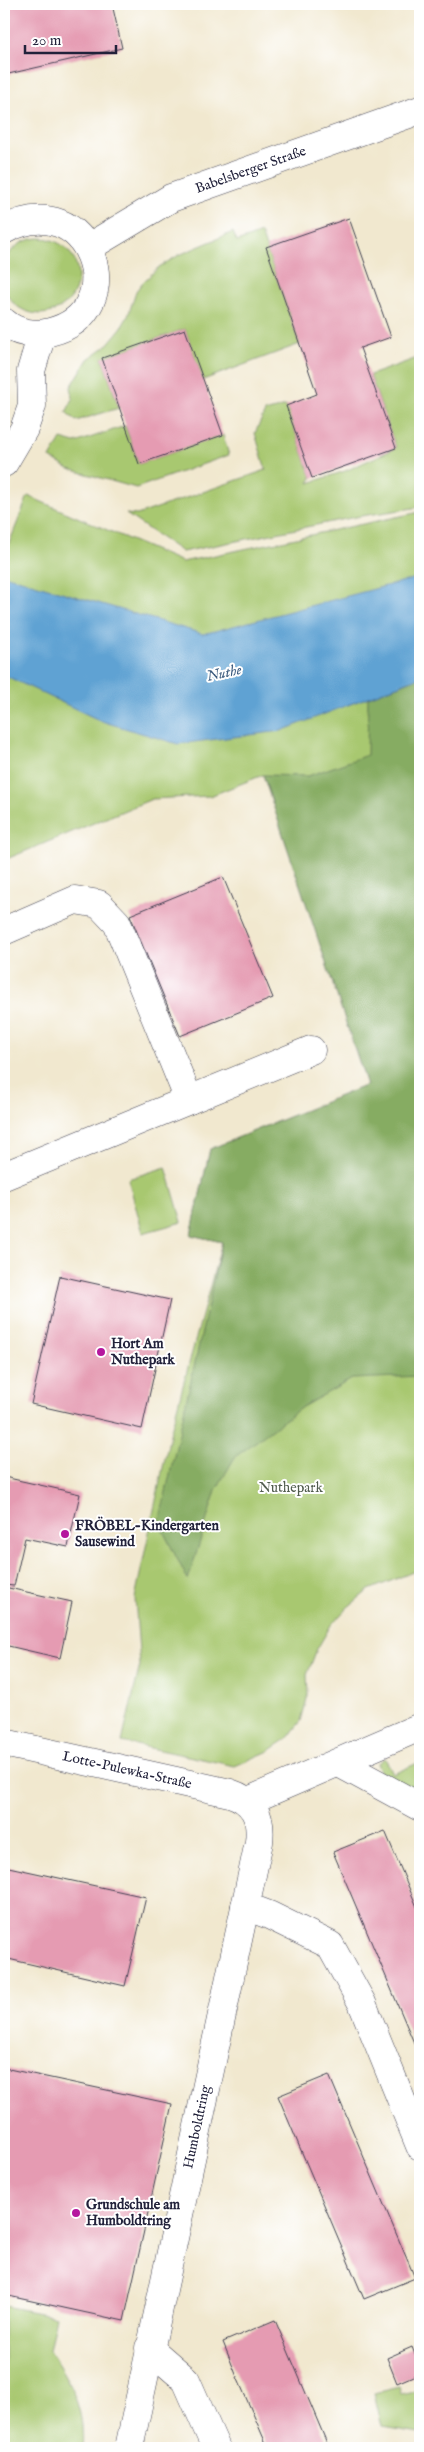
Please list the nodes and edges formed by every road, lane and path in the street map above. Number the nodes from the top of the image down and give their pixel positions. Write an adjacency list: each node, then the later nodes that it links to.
1 (420, 110): 3 (street, Babelsberger Straße)
2 (4, 230): 3 (street)
3 (89, 247): 5 (street)
4 (4, 322): 5 (street)
5 (42, 334): 6 (street)
6 (4, 461)
7 (4, 931): 9 (street)
8 (311, 1050): 9 (street)
9 (189, 1100): 10 (street)
10 (4, 1176)
11 (420, 1727): 13 (street)
12 (4, 1743): 14 (street, Lotte-Pulewka-Straße)
13 (339, 1763): 14 (street); 15 (street)
14 (248, 1802): 16 (street, Humboldtring)
15 (420, 1807)
16 (245, 1906): 17 (street); 18 (street, Humboldtring)
17 (420, 2146)
18 (149, 2348): 19 (street, Humboldtring); 20 (street)
19 (129, 2448)
20 (216, 2448)

